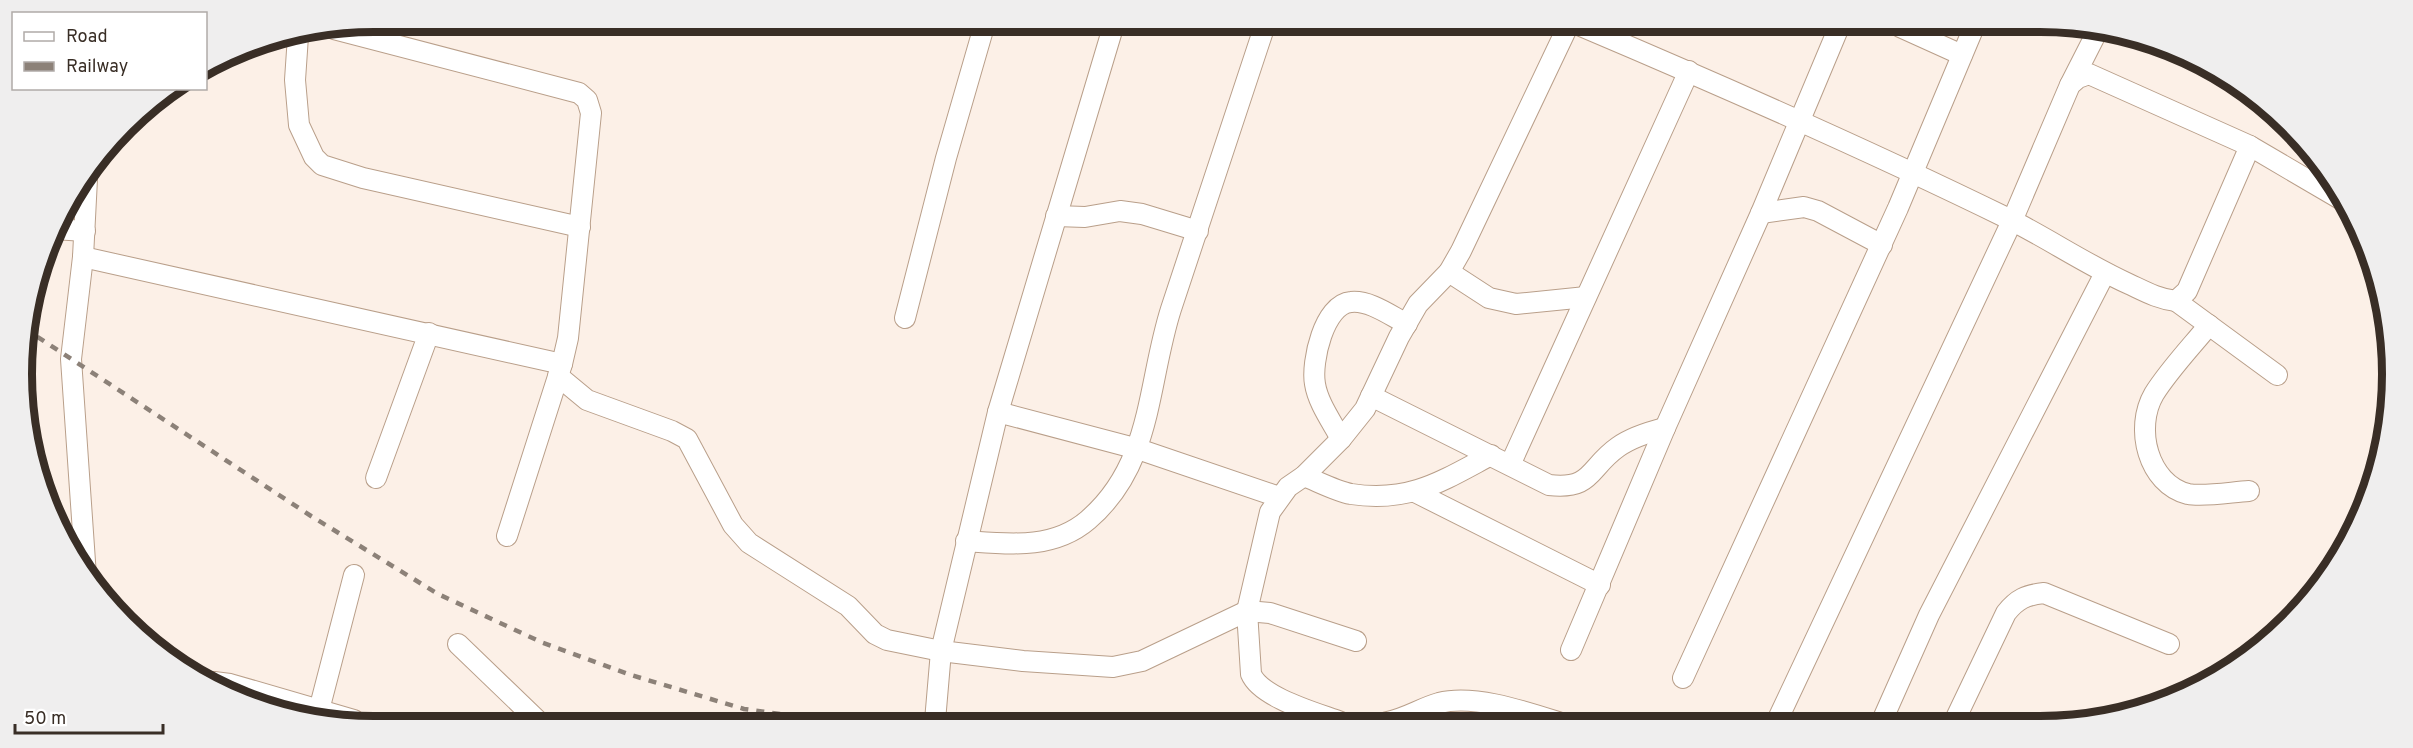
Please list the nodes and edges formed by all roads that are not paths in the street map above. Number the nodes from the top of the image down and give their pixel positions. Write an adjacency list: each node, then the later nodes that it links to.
1 (347, 32): 23 (street)
2 (982, 32): 33 (street)
3 (1112, 32): 21 (street)
4 (1262, 32): 26 (street)
5 (1565, 32): 29 (street)
6 (1595, 32): 13 (street)
7 (1837, 32): 15 (street)
8 (1911, 32): 12 (street)
9 (1972, 32): 12 (street)
10 (2095, 36): 14 (street)
11 (298, 40): 23 (street)
12 (1962, 55): 17 (street)
13 (1689, 72): 15 (street); 31 (street)
14 (2070, 86): 16 (street); 22 (street)
15 (1800, 121): 17 (street); 20 (street)
16 (2250, 146): 19 (street); 32 (street)
17 (1912, 173): 22 (street); 27 (street)
18 (87, 188): 25 (street)
19 (2329, 193)
20 (1761, 213): 27 (street); 41 (street)
21 (1056, 216): 26 (street); 40 (street)
22 (2012, 221): 30 (street); 73 (street)
23 (580, 227): 37 (street)
24 (64, 230): 25 (street)
25 (85, 231): 28 (street)
26 (1198, 231): 43 (street)
27 (1882, 245): 62 (street)
28 (83, 257): 36 (street); 53 (street)
29 (1449, 272): 31 (street); 34 (street)
30 (2105, 273): 32 (street); 74 (street)
31 (1586, 297): 45 (street)
32 (2176, 301): 35 (street)
33 (905, 318)
34 (1407, 324): 39 (street); 42 (street)
35 (2209, 325): 38 (street); 48 (street)
36 (429, 333): 37 (street); 47 (street)
37 (560, 370): 51 (street); 61 (street)
38 (2277, 375)
39 (1371, 396): 42 (street); 44 (street)
40 (998, 412): 43 (street); 52 (street)
41 (1665, 428): 45 (street); 55 (street)
42 (1341, 439): 46 (street)
43 (1138, 449): 50 (street); 52 (street)
44 (1491, 455): 45 (street); 49 (street)
45 (1510, 465)
46 (1304, 476): 49 (street); 50 (street)
47 (376, 478)
48 (2249, 491)
49 (1415, 492): 55 (street)
50 (1279, 497): 56 (street)
51 (507, 536)
52 (966, 541): 61 (street)
53 (86, 559)
54 (354, 575): 65 (street)
55 (1600, 585): 60 (street)
56 (1246, 611): 57 (street); 61 (street); 70 (street)
57 (1356, 641)
58 (458, 644): 64 (street)
59 (2169, 644): 75 (street)
60 (1571, 650)
61 (941, 651): 69 (street)
62 (1683, 678)
63 (230, 684): 65 (street)
64 (519, 701): 67 (street); 68 (street)
65 (319, 710): 66 (street)
66 (335, 714)
67 (516, 716)
68 (533, 716)
69 (936, 716)
70 (1326, 716)
71 (1403, 716): 72 (street)
72 (1535, 716)
73 (1779, 716)
74 (1884, 716)
75 (1957, 716)

